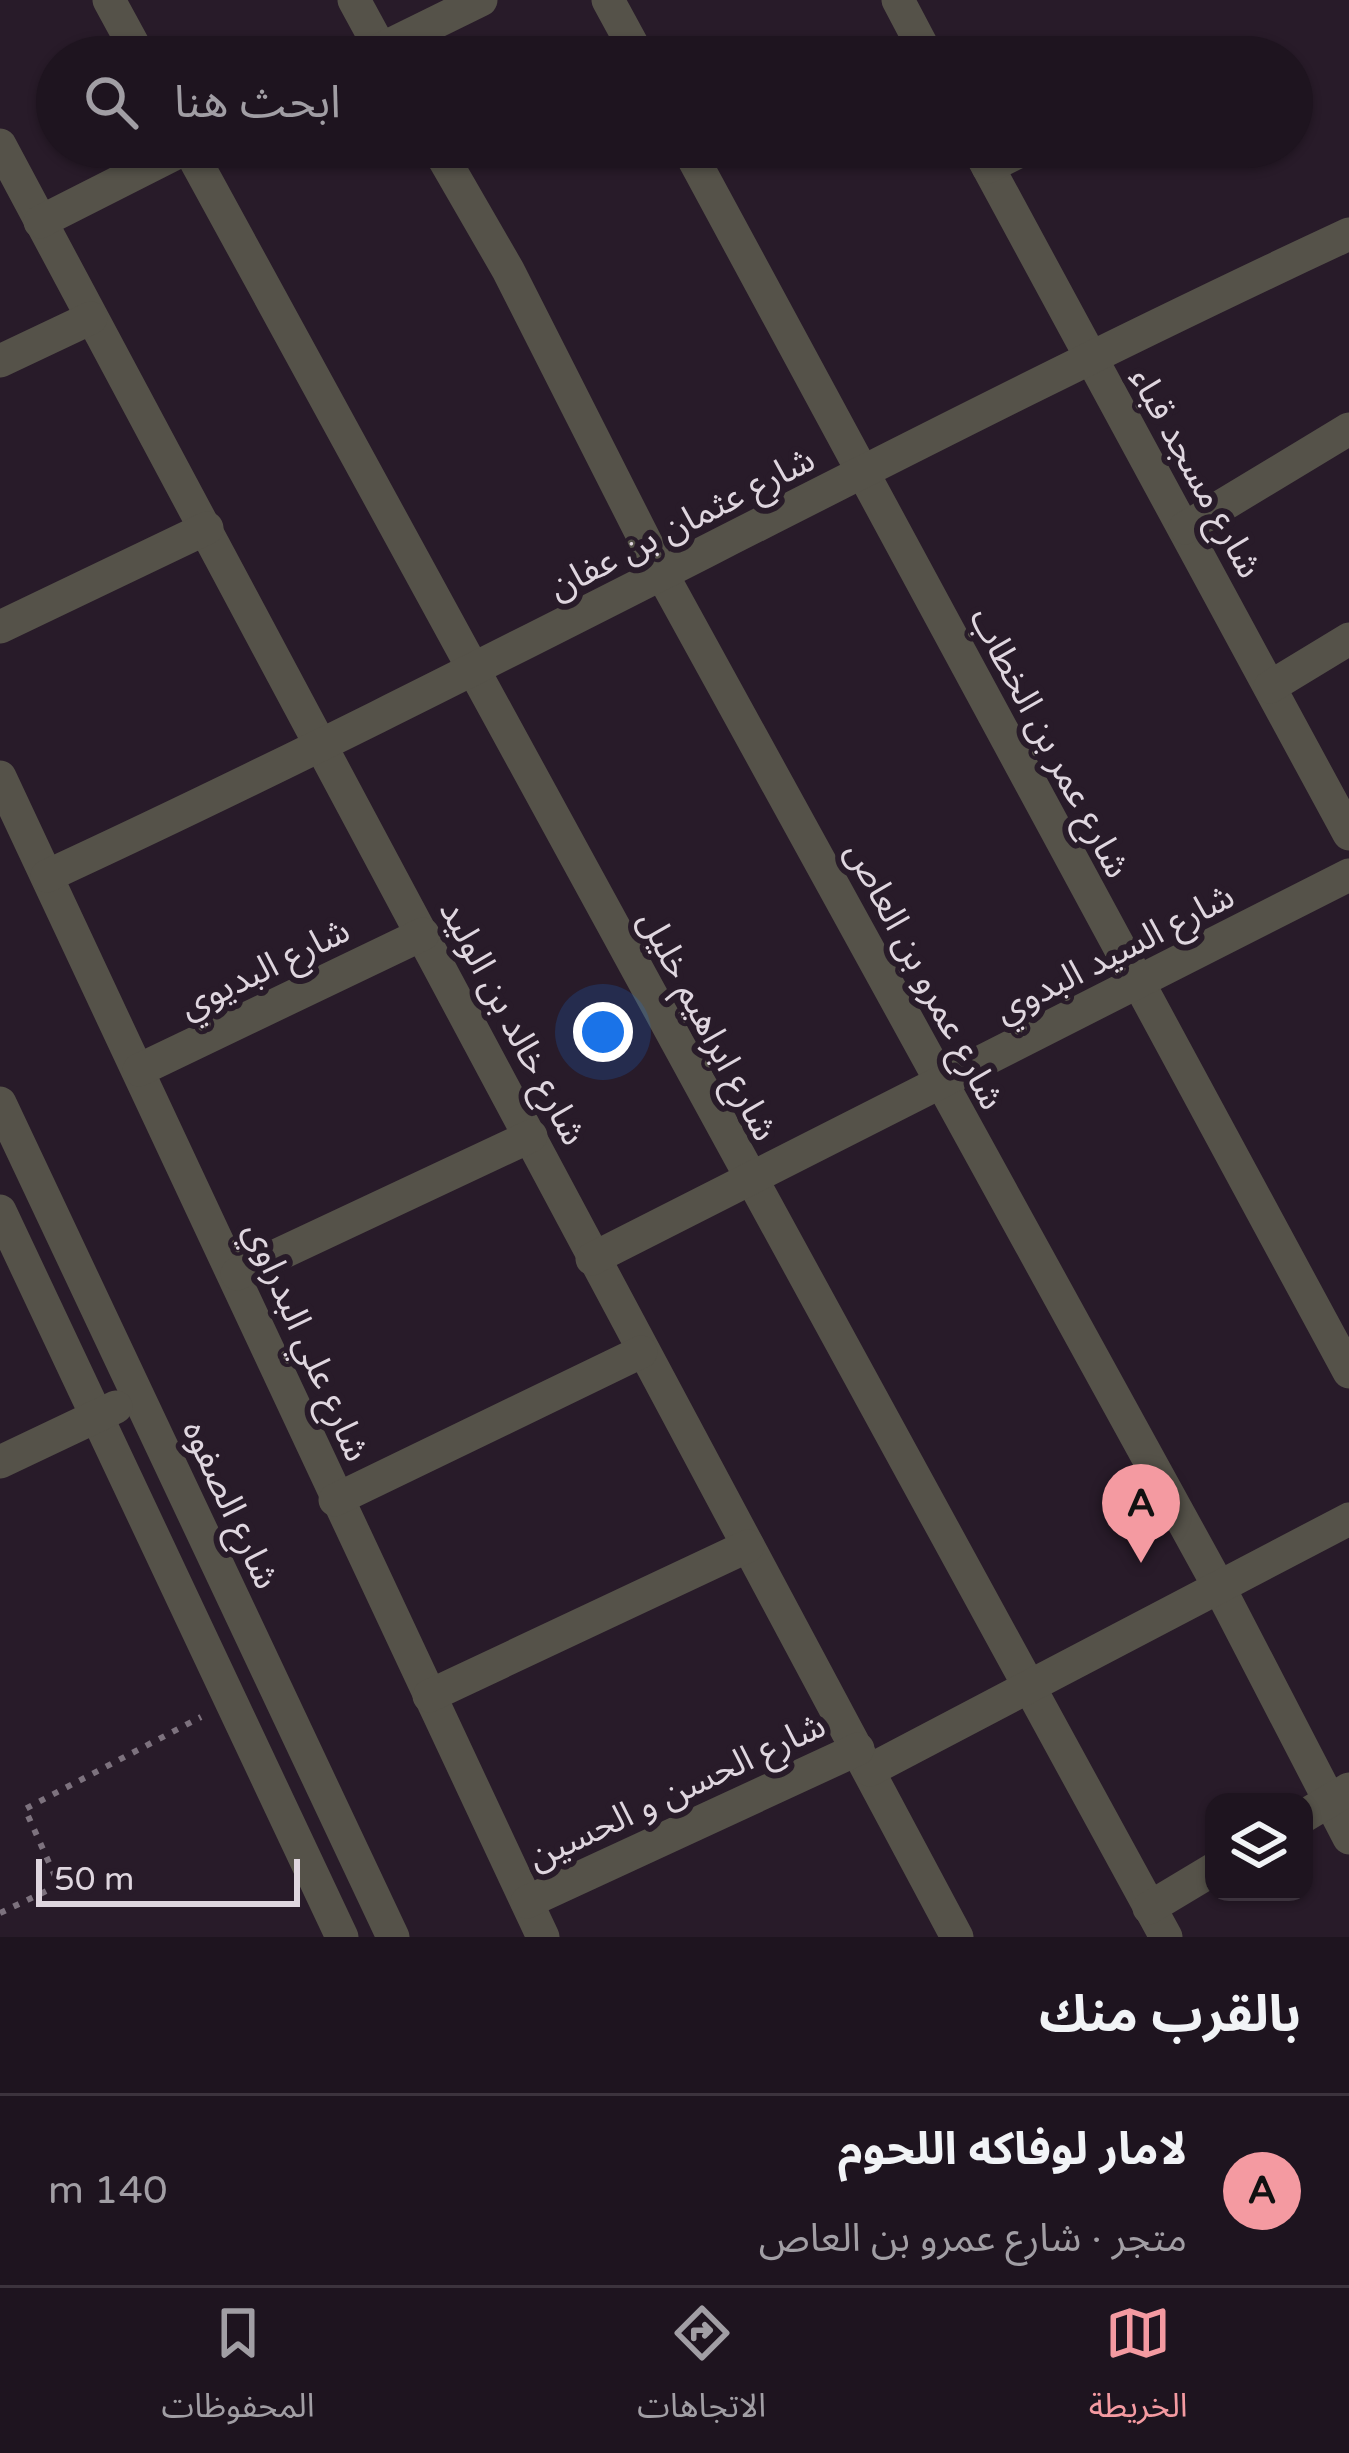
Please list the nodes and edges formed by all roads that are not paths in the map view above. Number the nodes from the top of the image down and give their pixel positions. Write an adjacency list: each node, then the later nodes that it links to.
1 (109, 0): 6 (street)
2 (354, 0): 7 (street)
3 (481, 0): 8 (street)
4 (608, 0): 9 (street)
5 (898, 0): 10 (street)
6 (129, 36)
7 (369, 36)
8 (412, 36)
9 (628, 36)
10 (917, 36)
11 (0, 145): 17 (street, شارع خالد بن الوليد)
12 (146, 168): 17 (street)
13 (200, 168): 29 (street, شارع ابراهيم خليل)
14 (449, 168): 26 (street, شارع عمرو بن العاص)
15 (698, 168): 23 (street, شارع عمر بن الخطاب)
16 (988, 168): 20 (street, شارع مسجد قباء)
17 (40, 221): 19 (street, شارع خالد بن الوليد)
18 (1349, 234): 20 (street, شارع عثمان بن عفان)
19 (91, 318): 21 (street); 24 (street, شارع خالد بن الوليد)
20 (1089, 355): 23 (street, شارع عثمان بن عفان); 25 (street, شارع مسجد قباء)
21 (0, 361)
22 (1347, 435): 25 (street)
23 (862, 472): 26 (street, شارع عثمان بن عفان); 37 (street, شارع عمر بن الخطاب)
24 (207, 528): 27 (street); 31 (street, شارع خالد بن الوليد)
25 (1185, 529): 30 (street, شارع مسجد قباء)
26 (663, 575): 29 (street, شارع عثمان بن عفان); 39 (street, شارع عمرو بن العاص)
27 (0, 627)
28 (1349, 639): 30 (street)
29 (475, 671): 31 (street, شارع عثمان بن عفان); 42 (street, شارع ابراهيم خليل)
30 (1270, 687): 33 (street, شارع مسجد قباء)
31 (323, 748): 35 (street, شارع عثمان بن عفان); 36 (street, شارع خالد بن الوليد)
32 (0, 777): 35 (street, شارع علي البدراوي)
33 (1349, 834)
34 (1349, 875): 37 (street, شارع السيد البدوي)
35 (47, 876): 38 (street, شارع علي البدراوي)
36 (423, 934): 38 (street, شارع البديوي); 41 (street, شارع خالد بن الوليد)
37 (1137, 983): 39 (street, شارع السيد البدوي); 47 (street, شارع عمر بن الخطاب)
38 (139, 1070): 45 (street, شارع علي البدراوي)
39 (940, 1084): 42 (street, شارع السيد البدوي); 54 (street, شارع عمرو بن العاص)
40 (0, 1103): 48 (street, شارع الصفوه)
41 (531, 1136): 44 (street, شارع خالد بن الوليد); 45 (street)
42 (748, 1180): 44 (street, شارع السيد البدوي); 55 (street, شارع ابراهيم خليل)
43 (0, 1210): 49 (street)
44 (592, 1258): 46 (street, شارع خالد بن الوليد)
45 (237, 1274): 51 (street, شارع علي البدراوي)
46 (641, 1352): 51 (street); 53 (street, شارع خالد بن الوليد)
47 (1349, 1372)
48 (139, 1396): 49 (street); 64 (street, شارع الصفوه)
49 (99, 1416): 50 (street); 63 (street)
50 (0, 1462)
51 (335, 1500): 56 (street, شارع علي البدراوي)
52 (1349, 1519): 54 (street, شارع الحسن و الحسين)
53 (748, 1546): 56 (street); 57 (street, شارع خالد بن الوليد)
54 (1219, 1587): 55 (street, شارع الحسن و الحسين); 58 (street, شارع عمرو بن العاص)
55 (1025, 1688): 57 (street, شارع الحسن و الحسين); 62 (street, شارع ابراهيم خليل)
56 (429, 1696): 61 (street, شارع علي البدراوي)
57 (864, 1759): 61 (street, شارع الحسن و الحسين); 66 (street, شارع خالد بن الوليد)
58 (1327, 1802): 59 (street, شارع عمرو بن العاص)
59 (1349, 1838)
60 (1205, 1878): 62 (street)
61 (527, 1902): 65 (street, شارع علي البدراوي)
62 (1158, 1922)
63 (342, 1937)
64 (393, 1937)
65 (543, 1937)
66 (957, 1937)

